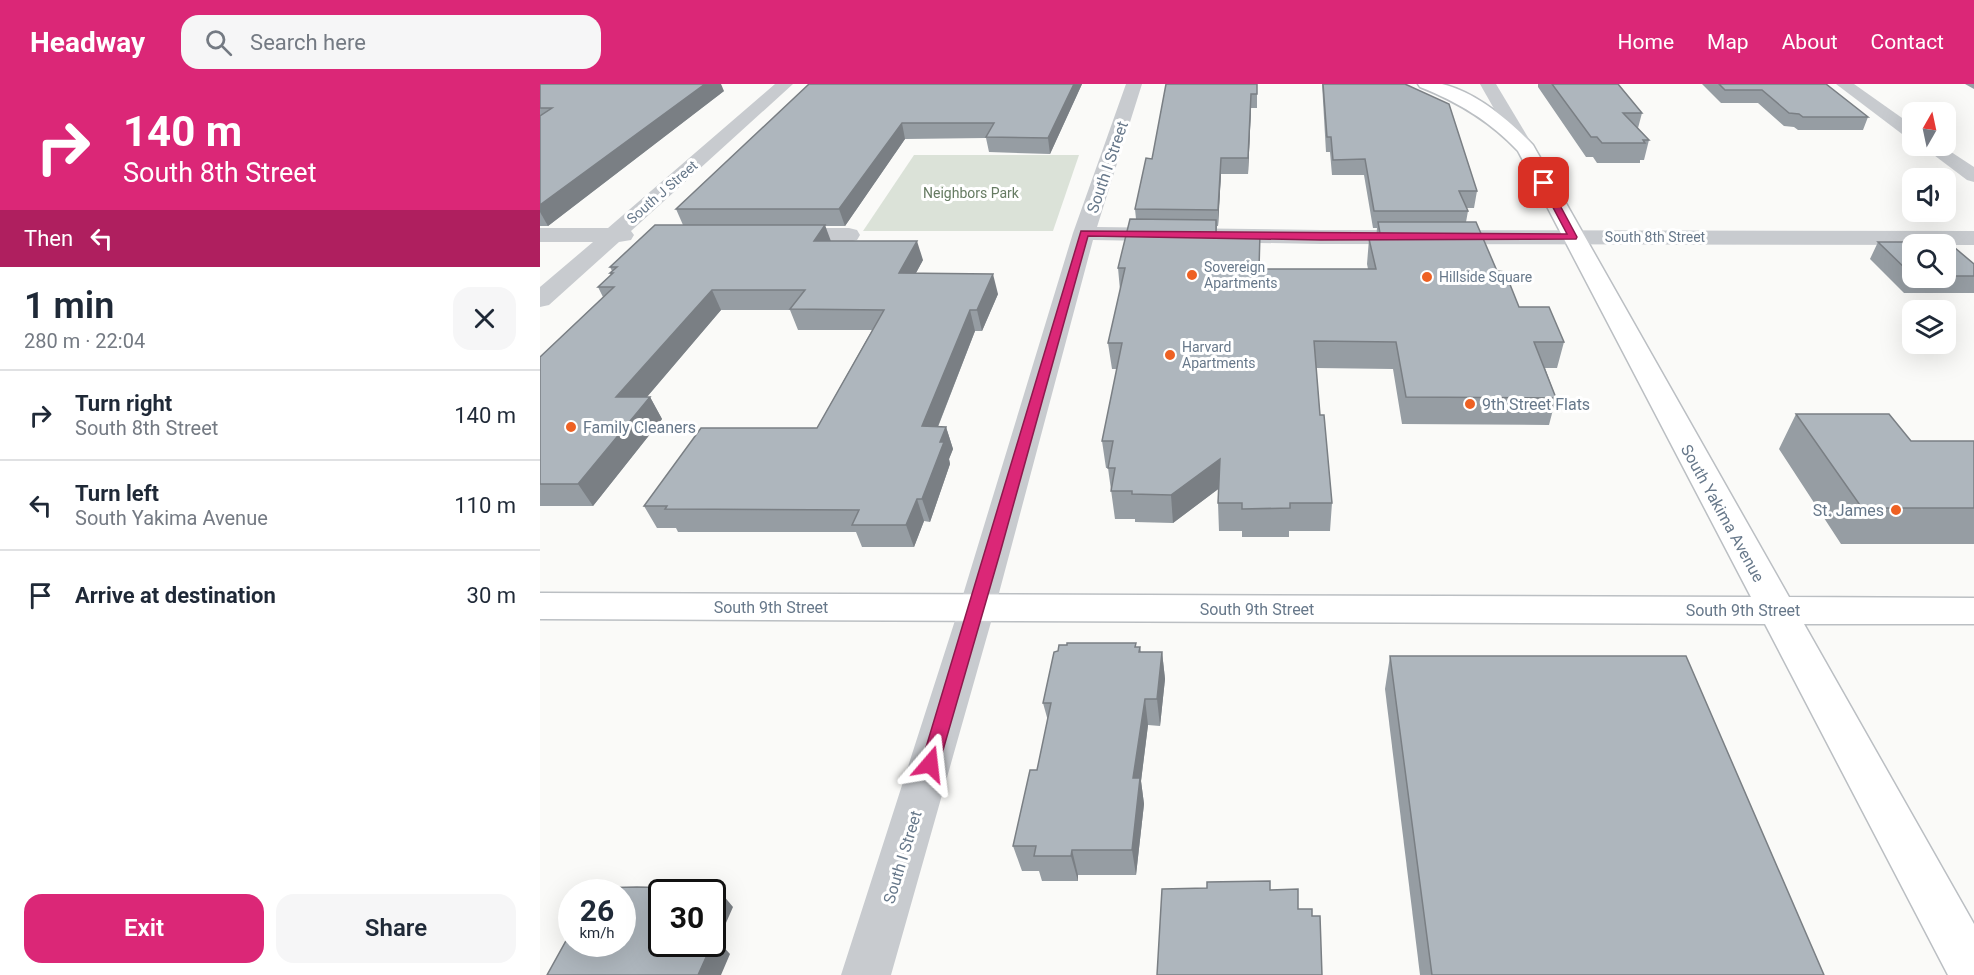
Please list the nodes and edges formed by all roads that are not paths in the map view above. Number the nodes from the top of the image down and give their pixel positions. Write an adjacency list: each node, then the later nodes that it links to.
1 (785, 84): 12 (street, South J Street)
2 (1134, 84): 10 (street, South I Street)
3 (1426, 84): 7 (main road)
4 (1488, 84): 7 (street, South Yakima Avenue)
5 (1844, 84): 6 (street)
6 (1902, 126)
7 (1526, 149): 16 (main road, South Yakima Avenue)
8 (1945, 156): 9 (street)
9 (1974, 176)
10 (1084, 233): 16 (street, South 8th Street); 20 (street, South I Street)
11 (540, 235): 12 (street)
12 (614, 235): 13 (street); 18 (street, South J Street)
13 (647, 235)
14 (766, 235): 15 (street)
15 (849, 235)
16 (1573, 237): 17 (street, South 8th Street); 21 (main road, South Yakima Avenue)
17 (1974, 238)
18 (540, 300)
19 (540, 606): 20 (main road, South 9th Street)
20 (977, 608): 21 (main road, South 9th Street); 24 (street, South I Street)
21 (1776, 610): 22 (main road, South 9th Street); 23 (main road, South Yakima Avenue)
22 (1974, 611)
23 (1974, 973)
24 (866, 975)

